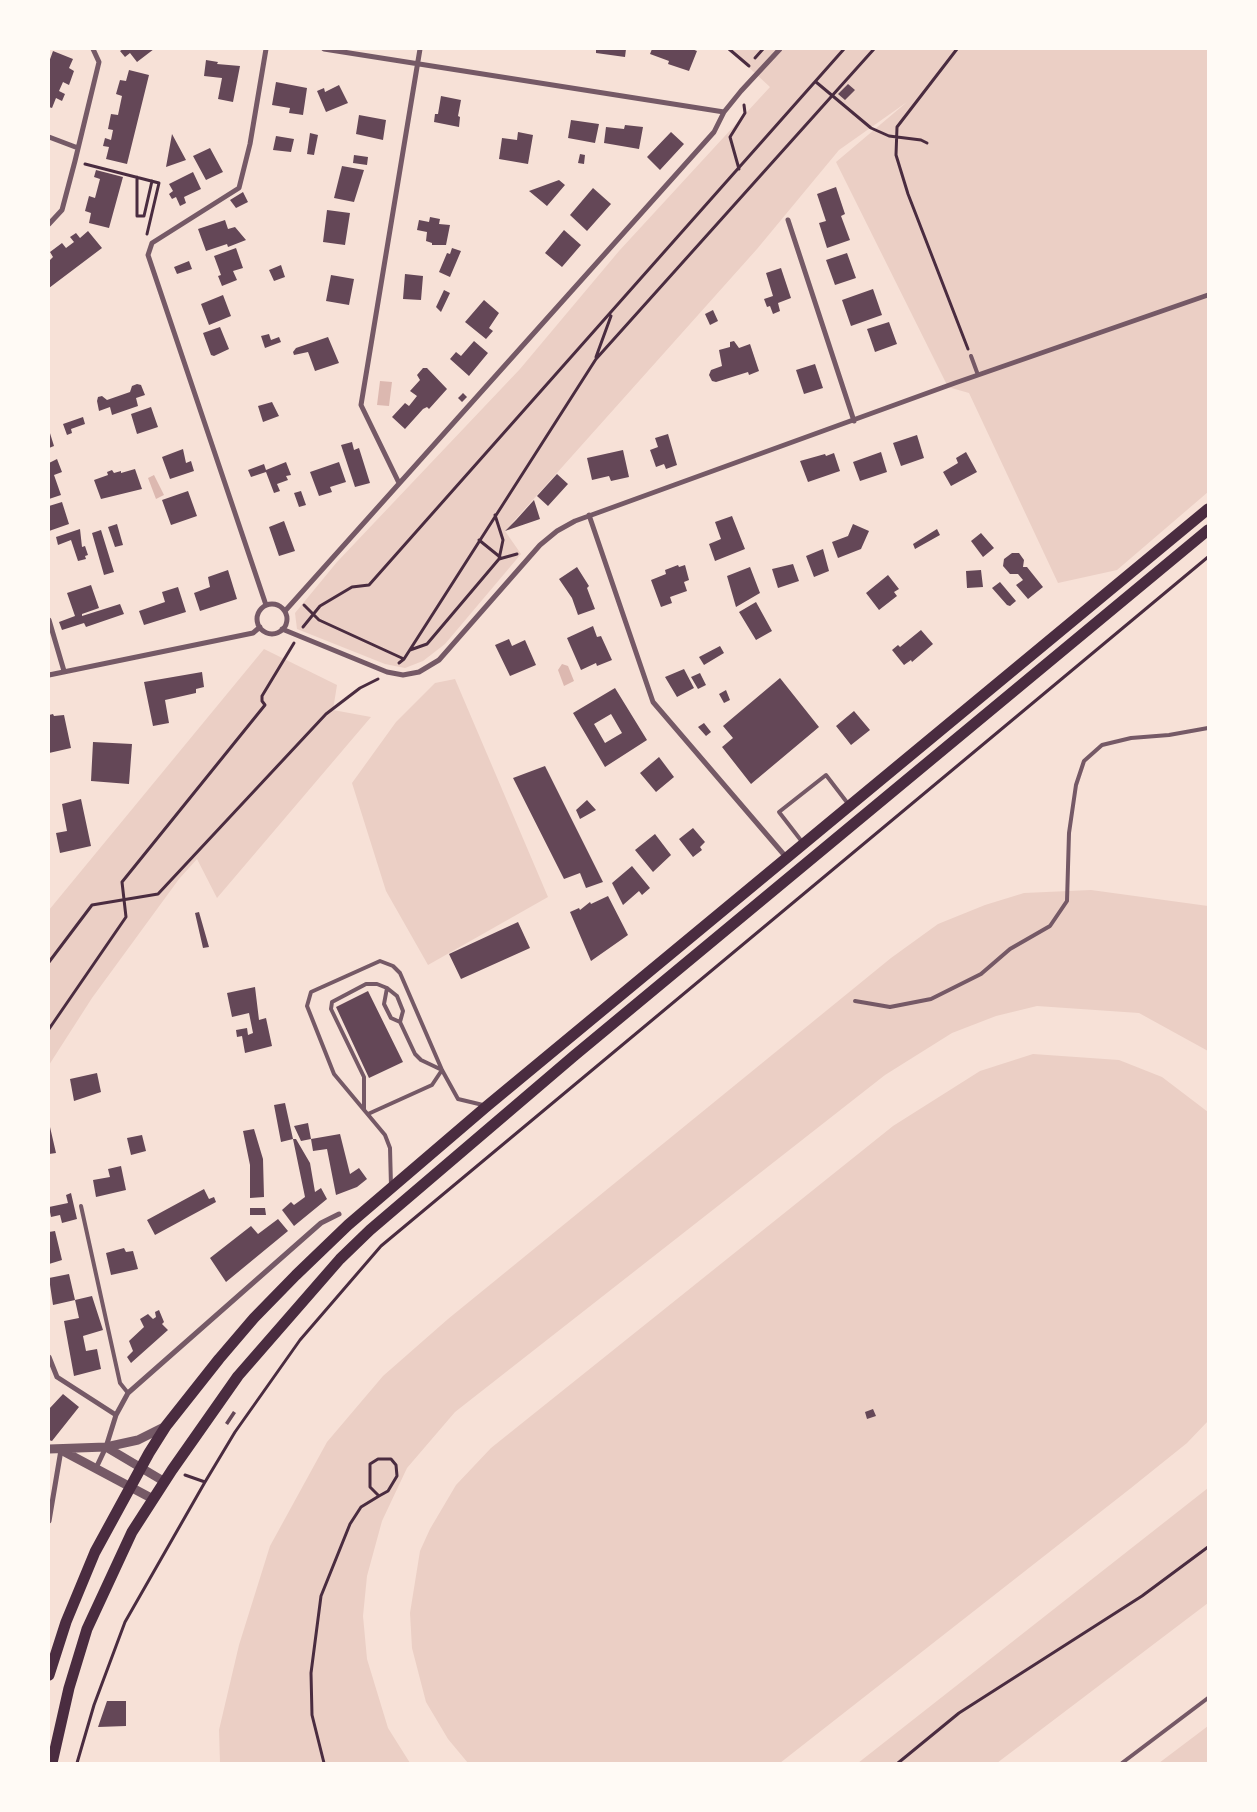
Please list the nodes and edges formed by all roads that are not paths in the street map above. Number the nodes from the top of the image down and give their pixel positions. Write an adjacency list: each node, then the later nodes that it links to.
1 (93, 49): 9 (street)
2 (266, 49): 20 (street)
3 (324, 49): 6 (street)
4 (420, 49): 6 (street)
5 (780, 49): 7 (street)
6 (417, 65): 7 (street); 16 (street)
7 (724, 112): 16 (street)
8 (49, 137): 9 (street)
9 (78, 148): 11 (street)
10 (788, 220): 15 (street)
11 (49, 224)
12 (1208, 295): 14 (street)
13 (971, 356): 14 (lane)
14 (978, 375): 15 (street)
15 (854, 420): 18 (street)
16 (399, 482): 21 (street)
17 (1208, 509): 28 (main road)
18 (589, 515): 24 (street); 30 (street)
19 (1208, 530): 50 (main road)
20 (266, 605): 21 (street); 23 (street)
21 (285, 611): 24 (street)
22 (49, 620): 25 (street)
23 (260, 627): 24 (street); 25 (street)
24 (282, 629)
25 (64, 671): 26 (street)
26 (49, 674)
27 (1208, 728): 32 (lane)
28 (850, 807): 29 (main road); 29 (lane)
29 (805, 845): 30 (main road)
30 (788, 859): 35 (main road)
31 (387, 988): 33 (lane); 33 (lane); 36 (lane)
32 (855, 1001)
33 (400, 1022): 34 (lane)
34 (442, 1070): 35 (lane); 36 (lane); 37 (lane)
35 (487, 1106): 38 (main road)
36 (364, 1109): 37 (lane)
37 (368, 1114): 38 (lane)
38 (391, 1189): 44 (main road)
39 (81, 1206): 42 (lane)
40 (339, 1214): 42 (street)
41 (49, 1357): 43 (street)
42 (128, 1393): 43 (street)
43 (116, 1415): 45 (street)
44 (166, 1426): 45 (street); 48 (main road)
45 (106, 1447): 46 (street); 48 (street); 49 (street)
46 (61, 1449): 47 (street); 49 (street); 53 (street)
47 (49, 1450)
48 (141, 1467): 50 (street); 51 (main road)
49 (96, 1468): 51 (street)
50 (165, 1482): 52 (main road)
51 (129, 1486): 52 (street); 54 (main road)
52 (153, 1499): 56 (main road)
53 (49, 1521)
54 (49, 1675)
55 (1208, 1698): 57 (lane)
56 (52, 1763)
57 (1122, 1763)

